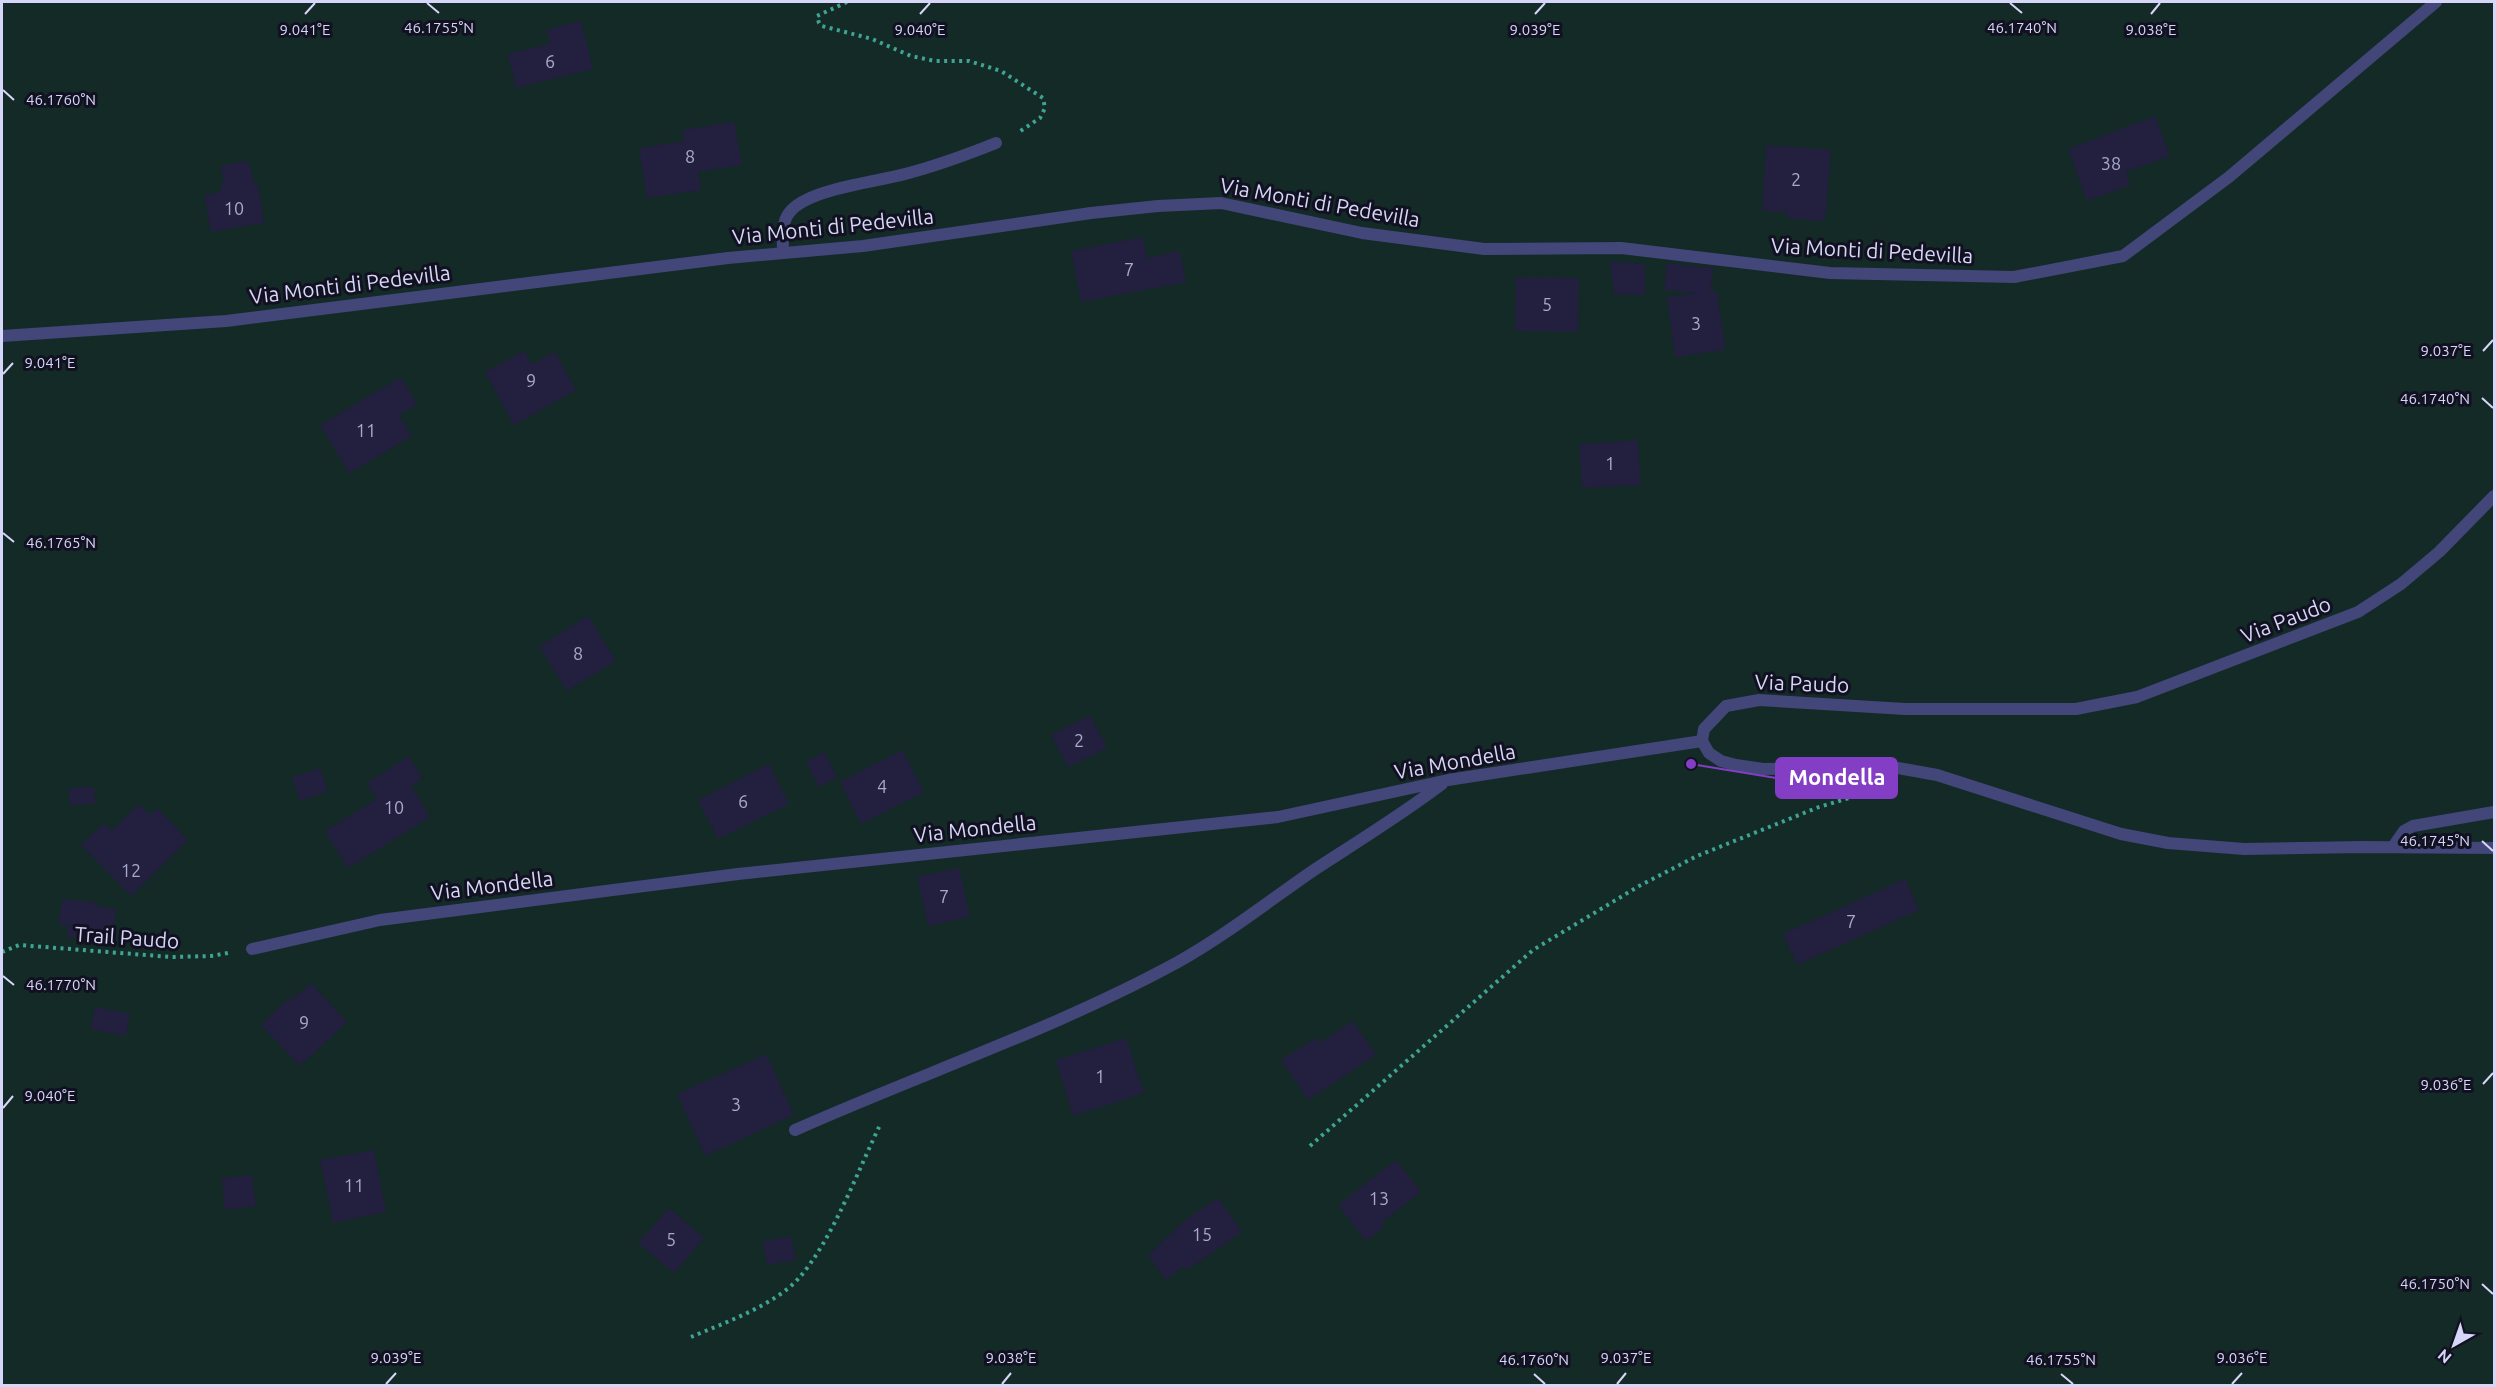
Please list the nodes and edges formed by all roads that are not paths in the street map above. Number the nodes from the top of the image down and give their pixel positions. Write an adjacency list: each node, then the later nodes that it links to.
1 (2436, 2): 3 (street, Via Monti di Pedevilla)
2 (996, 143): 3 (street)
3 (783, 253): 4 (street, Via Monti di Pedevilla)
4 (2, 336)
5 (2494, 496): 6 (street, Via Paudo)
6 (1702, 741): 7 (street, Via Mondella); 9 (street)
7 (1448, 780): 11 (street, Via Mondella); 12 (street)
8 (2494, 812): 9 (street)
9 (2393, 847): 10 (street)
10 (2494, 848)
11 (252, 949)
12 (795, 1130)

